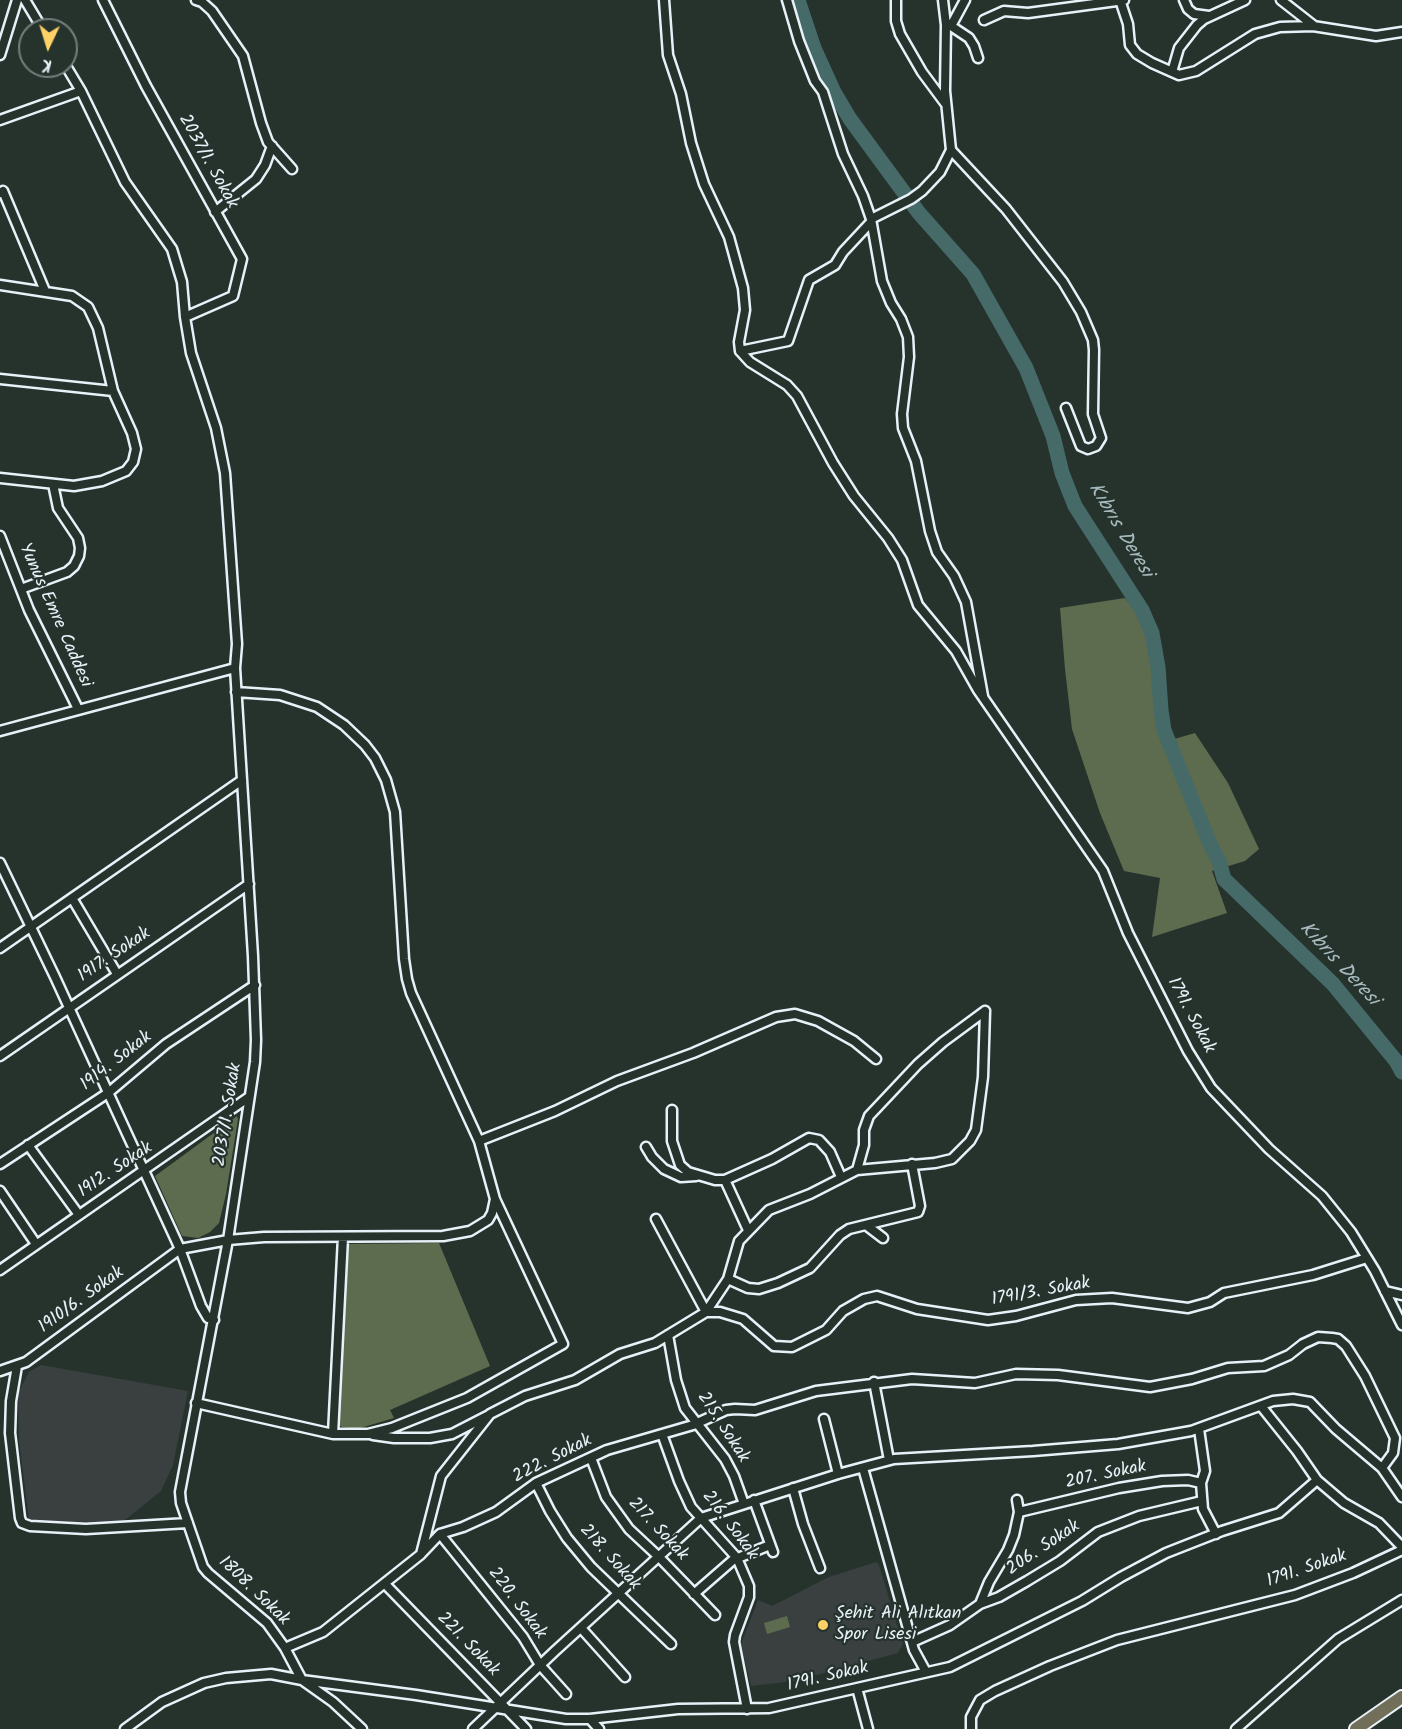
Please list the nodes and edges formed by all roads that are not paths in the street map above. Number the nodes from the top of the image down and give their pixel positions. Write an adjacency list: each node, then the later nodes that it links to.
1 (17, 0): 20 (street)
2 (25, 0): 15 (street)
3 (103, 0): 31 (street, 2037/1. Sokak)
4 (196, 0): 27 (street)
5 (664, 0): 36 (street)
6 (787, 0): 32 (street)
7 (896, 0): 25 (street)
8 (943, 0): 17 (street)
9 (965, 0): 17 (street)
10 (1122, 0): 16 (street); 22 (street)
11 (1184, 0): 14 (street)
12 (1245, 0): 14 (street)
13 (1281, 0): 18 (street)
14 (1209, 16): 22 (street)
15 (36, 18)
16 (984, 20)
17 (949, 25): 21 (street); 25 (street)
18 (1313, 26): 19 (street); 22 (street)
19 (1402, 32)
20 (0, 55)
21 (978, 58)
22 (1172, 72)
23 (73, 78): 24 (street, 2037/1. Sokak)
24 (81, 91): 26 (street); 35 (street, 2037/1. Sokak)
25 (947, 106): 28 (street)
26 (0, 120)
27 (272, 146): 29 (street); 31 (street)
28 (951, 150): 32 (street); 39 (street)
29 (292, 169)
30 (0, 193): 34 (street)
31 (215, 212): 35 (street, 2037/1. Sokak)
32 (871, 221): 36 (street); 46 (street)
33 (0, 285): 34 (street)
34 (45, 291): 38 (street)
35 (185, 317): 44 (street, 2037/1. Sokak)
36 (740, 351): 46 (street, 1791. Sokak)
37 (0, 379): 38 (street)
38 (113, 391): 41 (street)
39 (1066, 408)
40 (0, 478): 41 (street)
41 (53, 483): 43 (street)
42 (0, 536): 43 (street, Yunus Emre Caddesi)
43 (21, 589): 47 (street, Yunus Emre Caddesi)
44 (235, 668): 45 (street, 2037/1. Sokak); 47 (street)
45 (236, 692): 49 (street, 2037/1. Sokak); 63 (street)
46 (984, 697): 84 (street, 1791. Sokak)
47 (78, 709): 48 (street)
48 (0, 731)
49 (242, 780): 51 (street, 2037/1. Sokak); 52 (street)
50 (0, 863): 53 (street)
51 (249, 884): 55 (street, 1917. Sokak); 56 (street, 2037/1. Sokak)
52 (72, 898): 53 (street); 55 (street)
53 (31, 927): 54 (street); 57 (street)
54 (0, 948)
55 (117, 974): 57 (street, 1917. Sokak)
56 (255, 985): 60 (street, 1914. Sokak); 61 (street, 2037/1. Sokak)
57 (69, 1007): 58 (street, 1917. Sokak); 60 (street)
58 (0, 1056)
59 (876, 1059): 63 (street)
60 (108, 1093): 64 (street, 1914. Sokak); 69 (street)
61 (249, 1097): 69 (street, 1912. Sokak); 81 (street, 2037/1. Sokak)
62 (672, 1110): 70 (street)
63 (478, 1141): 74 (street)
64 (28, 1145): 66 (street, 1914. Sokak); 75 (street)
65 (646, 1147): 70 (street)
66 (0, 1164)
67 (912, 1164): 68 (street); 68 (street); 77 (street)
68 (857, 1170): 71 (street)
69 (145, 1171): 75 (street, 1912. Sokak); 83 (street)
70 (699, 1176): 72 (street)
71 (841, 1177): 72 (street); 78 (street)
72 (725, 1180): 78 (street)
73 (0, 1191): 82 (street)
74 (495, 1199): 79 (street); 103 (street)
75 (79, 1215): 82 (street, 1912. Sokak)
76 (656, 1219): 89 (street)
77 (866, 1225): 80 (street); 86 (street)
78 (748, 1230): 86 (street)
79 (343, 1237): 81 (street); 102 (street)
80 (883, 1238)
81 (228, 1240): 83 (street); 90 (street, 2037/1. Sokak)
82 (36, 1244): 85 (street, 1912. Sokak)
83 (180, 1249): 90 (street); 93 (street, 1910/6. Sokak)
84 (1367, 1258): 87 (street, 1791. Sokak); 89 (street, 1791/3. Sokak)
85 (0, 1270)
86 (728, 1279): 89 (street)
87 (1385, 1291): 88 (street); 91 (street, 1791. Sokak)
88 (1402, 1295)
89 (706, 1312): 92 (street)
90 (214, 1320): 96 (street, 2037/1. Sokak)
91 (1402, 1325)
92 (668, 1335): 98 (street); 100 (street, 215. Sokak)
93 (16, 1366): 94 (street, 1910/6. Sokak); 121 (street)
94 (0, 1371)
95 (874, 1382): 100 (street, 222. Sokak); 106 (street); 108 (street)
96 (196, 1403): 102 (street); 121 (street, 2037/1. Sokak)
97 (1261, 1406): 101 (street); 108 (street); 110 (street)
98 (490, 1414): 103 (street); 125 (street)
99 (824, 1419): 109 (street)
100 (697, 1423): 104 (street, 222. Sokak); 118 (street, 215. Sokak)
101 (1199, 1429): 106 (street); 111 (street)
102 (333, 1434): 103 (street)
103 (368, 1434)
104 (662, 1434): 105 (street, 222. Sokak); 120 (street, 216. Sokak)
105 (591, 1458): 112 (street, 222. Sokak); 126 (street, 217. Sokak)
106 (890, 1460): 107 (street)
107 (863, 1467): 109 (street); 137 (street)
108 (1382, 1468): 114 (street)
109 (838, 1474): 113 (street)
110 (1317, 1480): 123 (street, 1791. Sokak); 124 (street)
111 (1201, 1483): 117 (street); 119 (street, 207. Sokak)
112 (536, 1484): 122 (street, 222. Sokak); 131 (street, 218. Sokak)
113 (793, 1488): 115 (street); 129 (street)
114 (1402, 1497)
115 (754, 1500): 118 (street); 127 (street)
116 (1017, 1500): 119 (street)
117 (1202, 1501): 123 (street); 134 (street, 206. Sokak)
118 (744, 1504): 120 (street)
119 (1019, 1512): 134 (street)
120 (701, 1518): 126 (street); 127 (street, 216. Sokak)
121 (188, 1523): 128 (street, 2037/1. Sokak)
122 (440, 1534): 125 (street, 222. Sokak); 140 (street, 220. Sokak)
123 (1216, 1534): 141 (street, 1791. Sokak)
124 (1402, 1548): 156 (street, 1791. Sokak)
125 (420, 1555): 130 (street, 222. Sokak)
126 (660, 1557): 131 (street); 132 (street, 217. Sokak)
127 (737, 1558): 132 (street); 148 (street, 216. Sokak)
128 (200, 1559): 139 (street, 1808. Sokak)
129 (820, 1568)
130 (385, 1584): 139 (street, 222. Sokak); 147 (street, 221. Sokak)
131 (618, 1594): 136 (street); 138 (street, 218. Sokak)
132 (694, 1594): 135 (street, 217. Sokak)
133 (1402, 1600): 157 (street)
134 (980, 1604): 137 (street, 206. Sokak)
135 (715, 1615)
136 (581, 1628): 140 (street); 142 (street)
137 (912, 1642): 141 (street)
138 (671, 1644)
139 (285, 1648): 143 (street, 1808. Sokak)
140 (540, 1665): 145 (street, 220. Sokak); 147 (street)
141 (926, 1672): 144 (street, 1791. Sokak)
142 (625, 1677)
143 (302, 1680): 147 (street, 1791. Sokak); 150 (street, 1791. Sokak); 151 (street, 1791. Sokak)
144 (857, 1688): 148 (street, 1791. Sokak); 155 (street)
145 (566, 1694)
146 (1402, 1697): 158 (highway)
147 (500, 1707): 149 (street, 1791. Sokak); 152 (street); 153 (street, 221. Sokak)
148 (747, 1709): 149 (street, 1791. Sokak)
149 (590, 1719): 154 (street)
150 (125, 1729)
151 (362, 1729)
152 (473, 1729)
153 (526, 1729)
154 (599, 1729)
155 (868, 1729)
156 (971, 1729)
157 (1236, 1729)
158 (1356, 1729)

